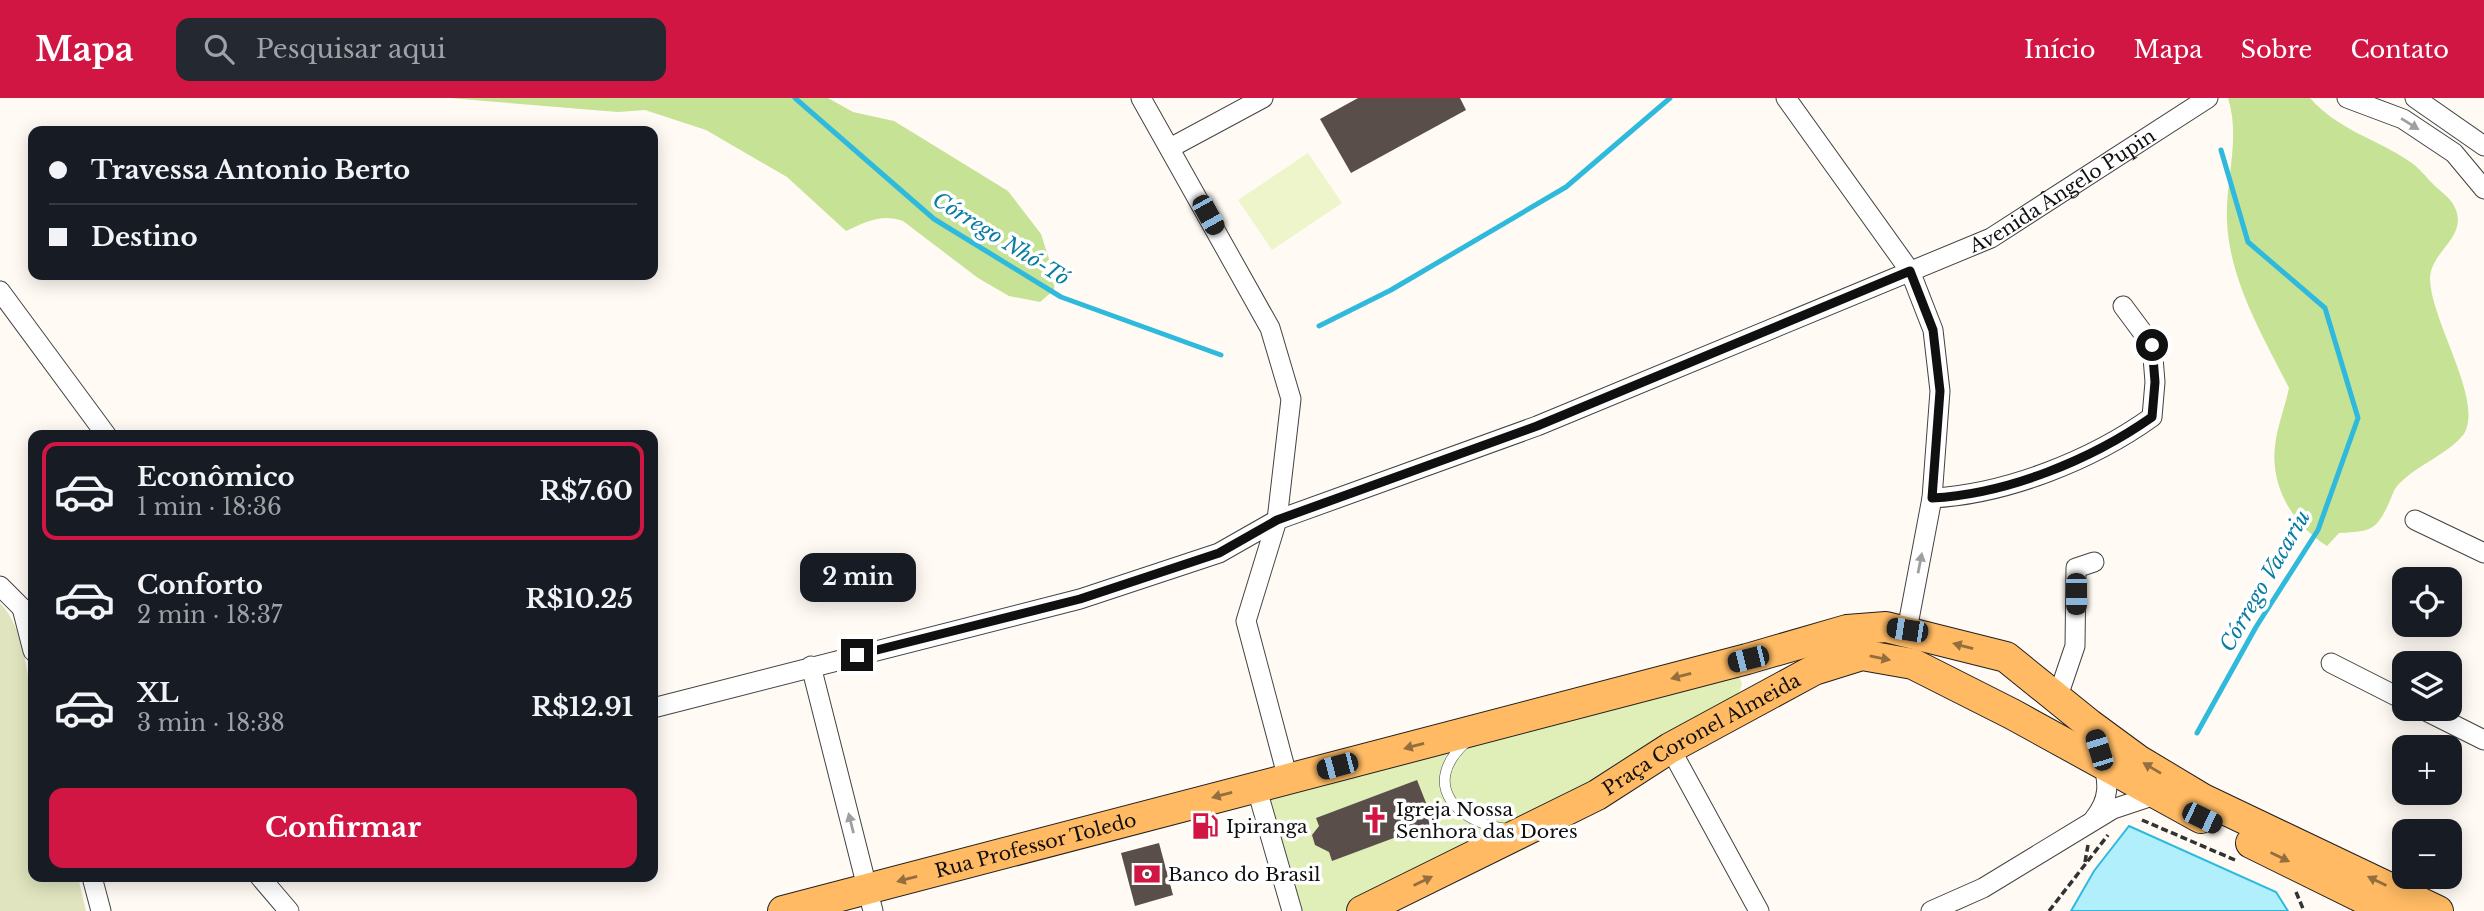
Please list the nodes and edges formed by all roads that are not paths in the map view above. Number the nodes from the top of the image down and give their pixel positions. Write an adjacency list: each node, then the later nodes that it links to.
1 (1142, 98): 8 (street)
2 (1263, 98): 8 (street)
3 (1786, 98): 10 (street)
4 (2208, 98): 10 (street, Avenida Ângelo Pupin)
5 (2347, 98): 9 (street, one-way to 9)
6 (2416, 98): 7 (street)
7 (2484, 146)
8 (1170, 148): 15 (street)
9 (2484, 189)
10 (1910, 271): 14 (street); 15 (street, Avenida Ângelo Pupin)
11 (0, 290): 13 (street)
12 (2123, 306): 14 (street)
13 (103, 430)
14 (1932, 498): 21 (street, one-way to 14)
15 (1277, 520): 23 (street, Avenida Ângelo Pupin); 34 (street)
16 (2415, 520): 17 (street)
17 (2484, 553)
18 (2094, 562): 24 (street)
19 (0, 586): 20 (street)
20 (28, 613)
21 (1907, 630): 24 (main road, one-way to 21); 30 (main road, one-way to 30)
22 (2331, 663): 25 (street)
23 (811, 666): 26 (street, Avenida Ângelo Pupin); 41 (street, one-way to 23)
24 (2048, 692): 27 (main road); 29 (main road)
25 (2392, 694)
26 (658, 707)
27 (2012, 714): 32 (main road, Praça Coronel Almeida, one-way to 27); 33 (main road, Praça Coronel Almeida)
28 (2446, 721): 31 (street)
29 (2089, 724): 33 (street); 50 (main road, one-way to 29)
30 (1484, 727): 34 (main road, one-way to 34); 38 (lane)
31 (2484, 740)
32 (1670, 747): 38 (main road, Praça Coronel Almeida); 47 (street)
33 (2104, 766): 36 (main road, Praça Coronel Almeida); 37 (street)
34 (1288, 779): 35 (main road, Rua Professor Toledo)
35 (1256, 786): 41 (main road, Rua Professor Toledo, one-way to 41); 45 (street)
36 (2147, 807): 37 (street); 49 (main road, Praça Coronel Almeida, one-way to 49)
37 (2094, 820): 48 (street)
38 (1529, 830): 46 (main road, Praça Coronel Almeida, one-way to 38)
39 (93, 882): 42 (street)
40 (264, 882): 43 (street)
41 (870, 900): 44 (main road, Rua Professor Toledo)
42 (101, 911)
43 (289, 911)
44 (783, 911)
45 (1292, 911)
46 (1362, 911)
47 (1759, 911)
48 (1931, 911)
49 (2389, 911)
50 (2438, 911)

